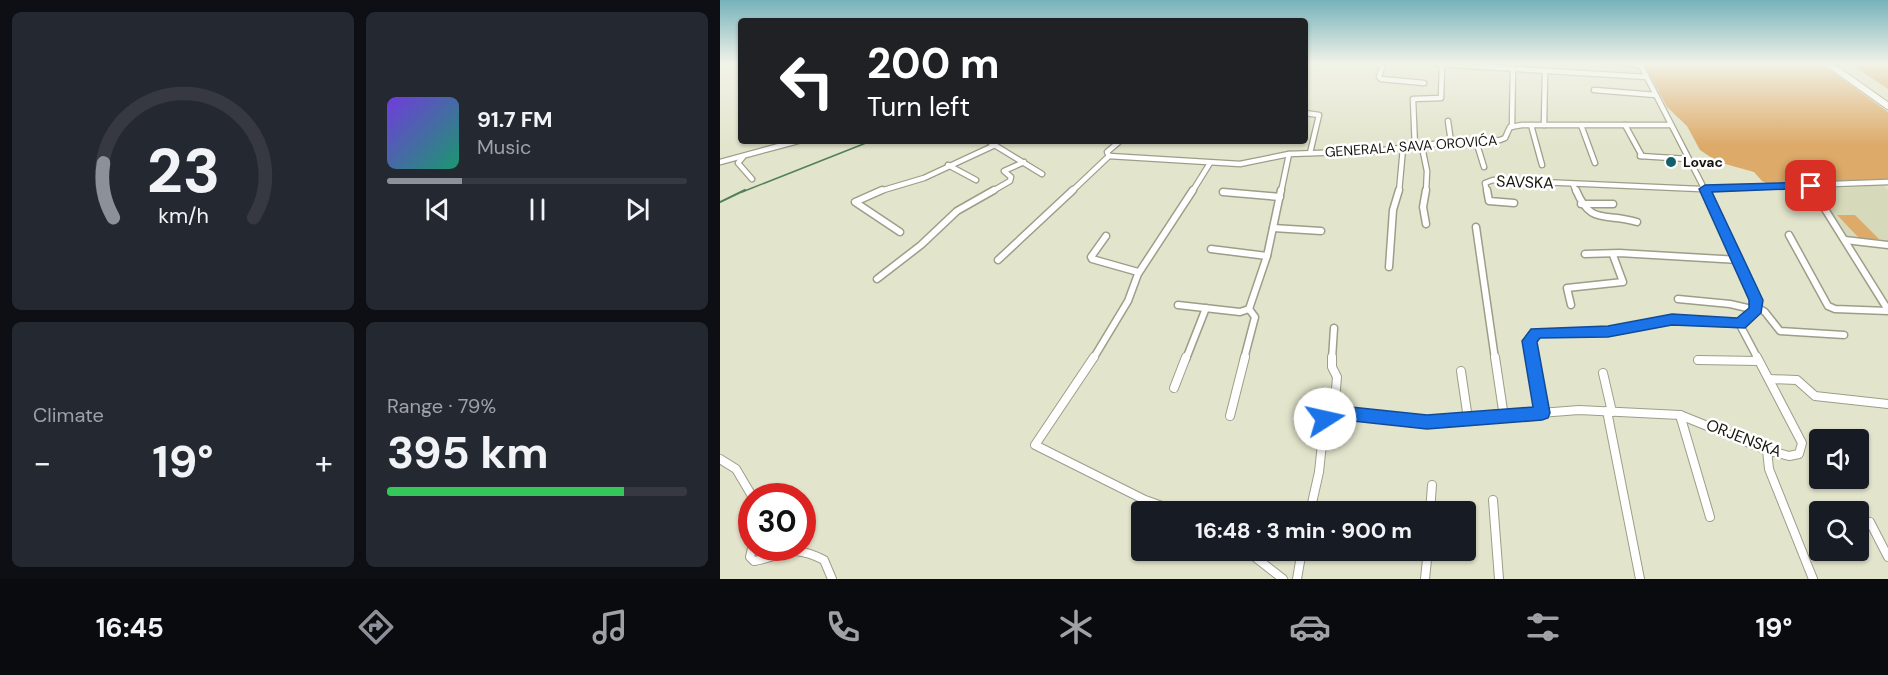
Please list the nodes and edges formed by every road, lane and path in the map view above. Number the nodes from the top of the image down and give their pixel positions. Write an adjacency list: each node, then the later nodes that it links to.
1 (1441, 91): 26 (street)
2 (1513, 91): 18 (street)
3 (1545, 91): 16 (street)
4 (1607, 91): 8 (street)
5 (1654, 91): 8 (street)
6 (1867, 91): 10 (main road)
7 (1875, 91): 9 (main road)
8 (1656, 95): 14 (street)
9 (1888, 100)
10 (1888, 106)
11 (1308, 114): 27 (street)
12 (1448, 121): 20 (street)
13 (1581, 124): 16 (street, GENERALA SAVA OROVIĆA); 17 (street, GENERALA SAVA OROVIĆA); 34 (street)
14 (1671, 124): 17 (street, GENERALA SAVA OROVIĆA); 31 (street)
15 (1531, 125): 16 (street, GENERALA SAVA OROVIĆA); 18 (street, GENERALA SAVA OROVIĆA); 37 (street)
16 (1544, 125)
17 (1625, 125): 31 (street)
18 (1512, 127): 19 (street, GENERALA SAVA OROVIĆA)
19 (1476, 141): 20 (street, GENERALA SAVA OROVIĆA); 38 (street)
20 (1451, 142): 24 (street, GENERALA SAVA OROVIĆA)
21 (787, 144): 29 (street)
22 (1116, 144): 30 (street)
23 (995, 145): 33 (street); 36 (street)
24 (1422, 147): 26 (street, GENERALA SAVA OROVIĆA); 52 (street)
25 (1403, 148): 26 (street, GENERALA SAVA OROVIĆA); 27 (street, GENERALA SAVA OROVIĆA); 67 (street)
26 (1415, 148)
27 (1310, 153): 28 (street, GENERALA SAVA OROVIĆA)
28 (1289, 154): 35 (street, GENERALA SAVA OROVIĆA); 47 (street)
29 (745, 155): 32 (street); 40 (street)
30 (1108, 156): 35 (street, GENERALA SAVA OROVIĆA); 65 (street)
31 (1688, 159): 45 (street)
32 (720, 162)
33 (1024, 162): 39 (street); 69 (street)
34 (1595, 163)
35 (1210, 164): 68 (street)
36 (948, 165): 41 (street); 56 (street)
37 (1542, 165)
38 (1484, 167)
39 (1042, 174)
40 (752, 179)
41 (976, 180)
42 (1888, 182): 44 (street, SAVSKA)
43 (1573, 184): 45 (street, SAVSKA); 48 (street, SAVSKA); 49 (street, SAVSKA)
44 (1811, 186): 45 (street, SAVSKA); 59 (street)
45 (1705, 189): 66 (street)
46 (1223, 192): 47 (street)
47 (1280, 197): 54 (street)
48 (1514, 203)
49 (1581, 204): 50 (street); 51 (street)
50 (1613, 204)
51 (1637, 222)
52 (1426, 224)
53 (1476, 227): 92 (street)
54 (1273, 228): 55 (street); 64 (street)
55 (1321, 231)
56 (900, 232)
57 (1107, 236): 68 (street)
58 (1789, 236): 76 (street)
59 (1845, 240): 60 (street); 76 (street)
60 (1888, 245)
61 (1211, 249): 64 (street)
62 (1586, 254): 63 (street)
63 (1613, 255): 66 (street); 72 (street)
64 (1267, 256): 75 (street)
65 (998, 260)
66 (1739, 260): 74 (street)
67 (1389, 267)
68 (1138, 272): 99 (street)
69 (877, 279)
70 (1677, 299): 74 (street)
71 (1178, 305): 73 (street)
72 (1571, 305)
73 (1206, 308): 75 (street); 85 (street)
74 (1756, 308): 77 (street); 79 (street)
75 (1249, 309): 91 (street)
76 (1888, 310)
77 (1740, 324): 81 (street, ORJENSKA); 89 (street)
78 (1334, 328): 88 (street)
79 (1844, 335)
80 (1698, 360): 81 (street)
81 (1758, 361): 84 (street, ORJENSKA)
82 (1461, 371): 93 (street)
83 (1603, 373): 87 (street)
84 (1769, 379): 86 (street); 94 (street, ORJENSKA)
85 (1174, 388)
86 (1888, 404)
87 (1610, 411): 89 (street, ORJENSKA); 90 (street, ORJENSKA); 114 (street)
88 (1334, 412): 93 (street, ORJENSKA); 100 (street)
89 (1542, 413): 92 (street, ORJENSKA)
90 (1680, 415): 94 (street, ORJENSKA); 102 (street)
91 (1230, 416)
92 (1504, 417): 93 (street, ORJENSKA)
93 (1468, 418)
94 (1767, 450): 115 (street)
95 (720, 459): 96 (street)
96 (745, 483)
97 (1432, 485): 101 (street)
98 (1493, 500): 113 (street)
99 (1145, 501)
100 (1312, 501)
101 (1431, 501)
102 (1710, 517)
103 (1870, 522): 105 (street)
104 (816, 556): 109 (street)
105 (1888, 557)
106 (1260, 561): 110 (street)
107 (1300, 561): 111 (street)
108 (1427, 561): 112 (street)
109 (832, 579)
110 (1283, 579)
111 (1297, 579)
112 (1425, 579)
113 (1499, 579)
114 (1640, 579)
115 (1813, 579)

